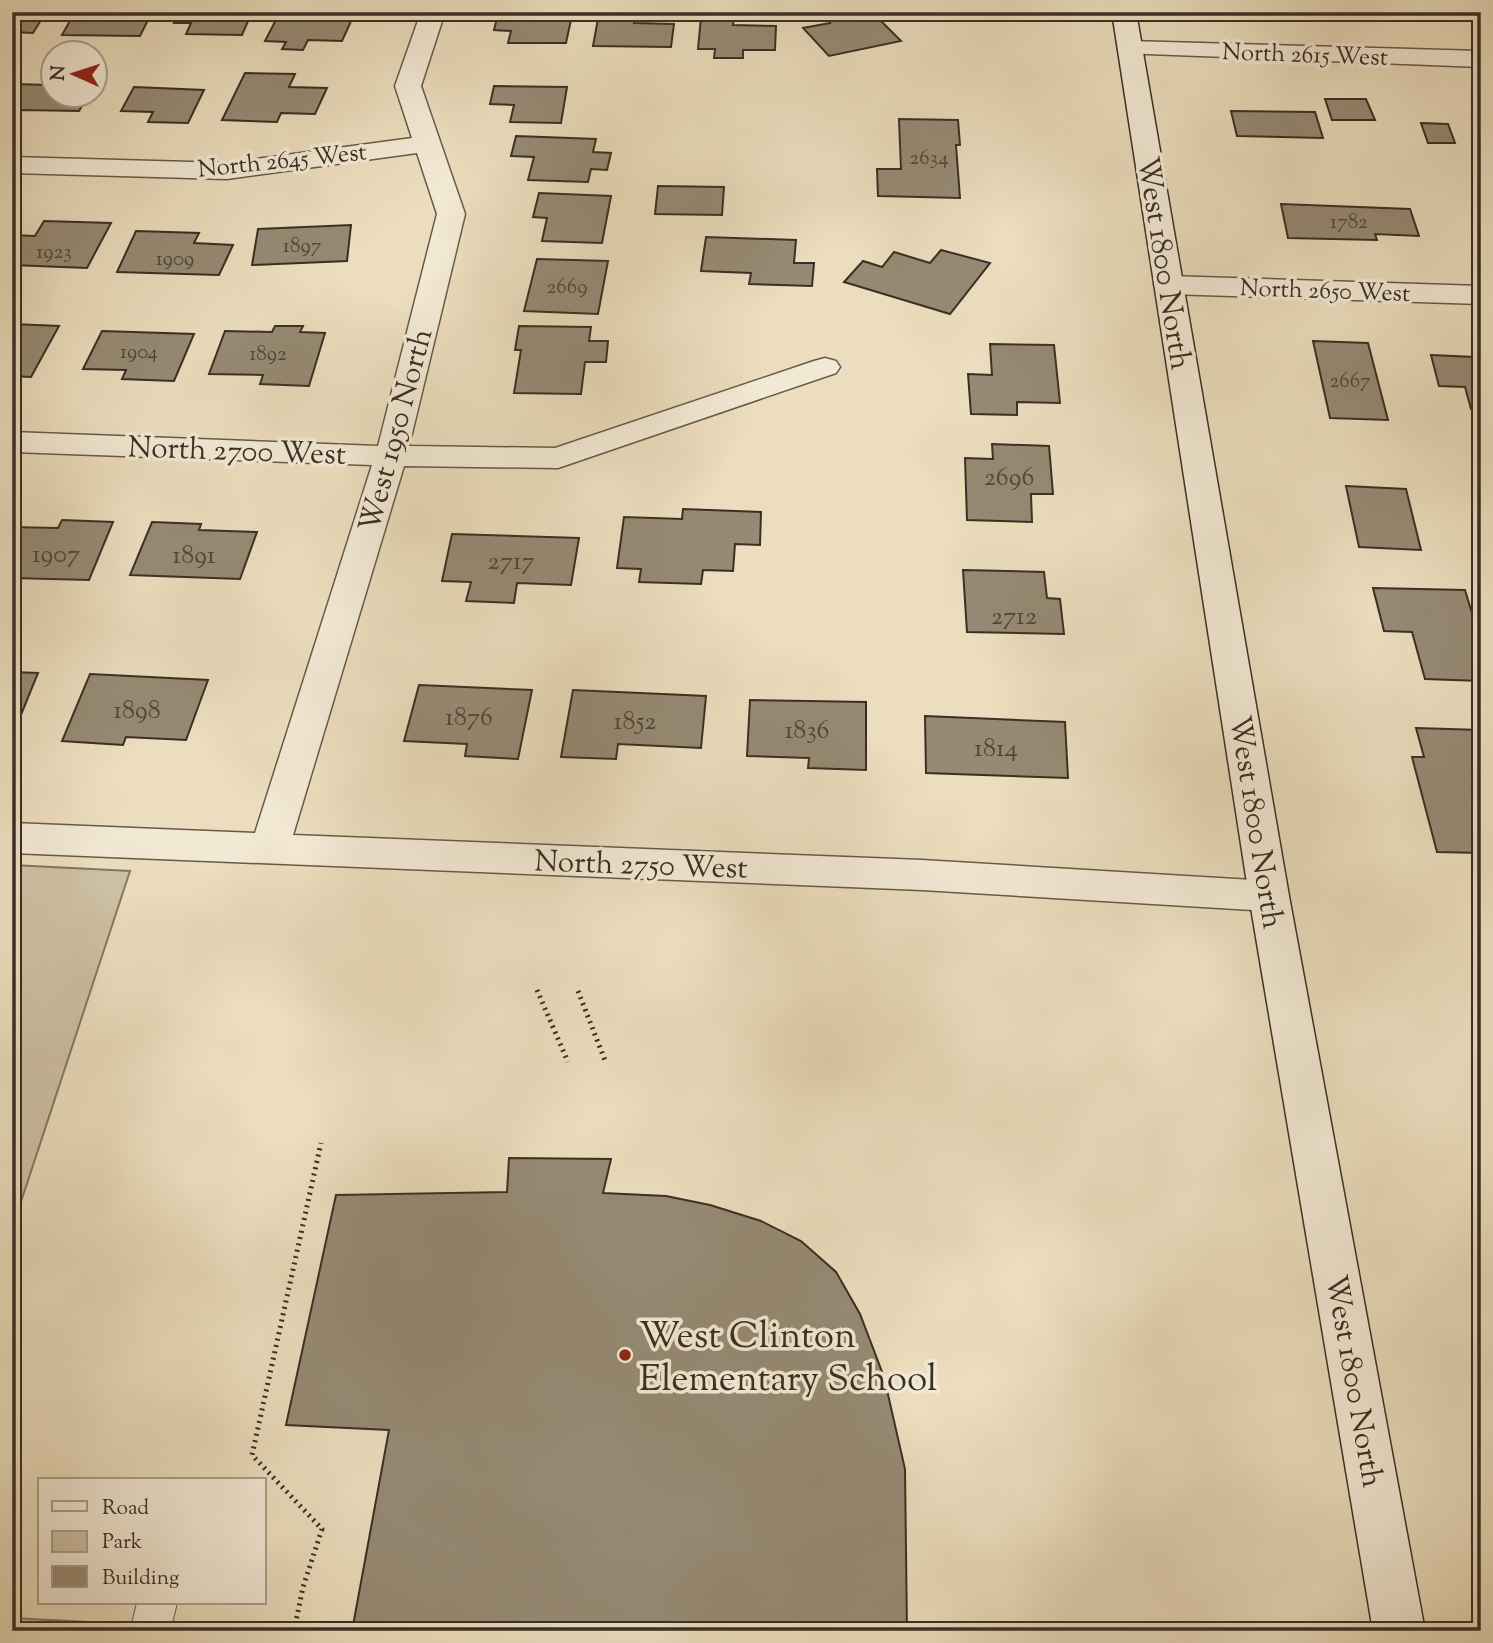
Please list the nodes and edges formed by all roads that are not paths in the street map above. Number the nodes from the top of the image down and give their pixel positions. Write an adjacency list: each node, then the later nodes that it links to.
1 (433, 12): 4 (street, West 1950 North)
2 (1127, 30): 3 (street, North 2615 West); 6 (street, West 1800 North)
3 (1481, 59)
4 (426, 144): 5 (street, North 2645 West); 10 (street, West 1950 North)
5 (12, 164)
6 (1169, 285): 7 (street, North 2650 West); 13 (street, West 1800 North)
7 (1481, 295)
8 (825, 368): 10 (street, North 2700 West)
9 (12, 442): 10 (street, North 2700 West)
10 (391, 456): 12 (street, West 1950 North)
11 (12, 838): 12 (street, North 2750 West)
12 (270, 848): 13 (street, North 2750 West)
13 (1269, 896): 16 (street, West 1800 North)
14 (157, 1604): 15 (lane)
15 (150, 1631)
16 (1399, 1631)

